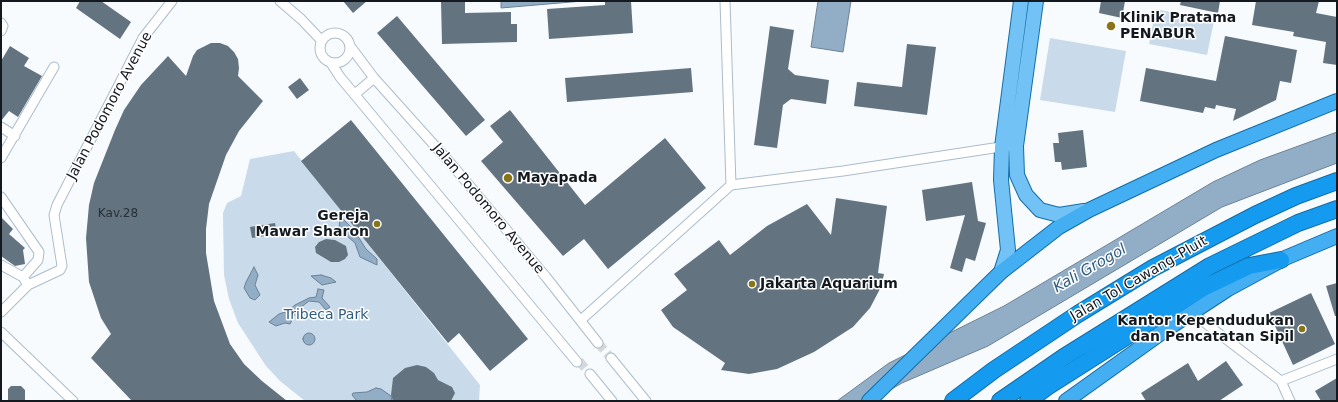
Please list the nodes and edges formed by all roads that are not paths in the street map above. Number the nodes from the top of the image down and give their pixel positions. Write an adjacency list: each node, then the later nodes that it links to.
1 (172, 1): 26 (street, Jalan Podomoro Avenue)
2 (280, 1): 6 (street)
3 (725, 1): 18 (street)
4 (1021, 1): 15 (main road)
5 (1036, 1): 15 (main road)
6 (321, 40): 7 (street); 8 (street)
7 (350, 46): 8 (street); 10 (street, Jalan Podomoro Avenue)
8 (331, 63): 11 (street, Jalan Podomoro Avenue)
9 (54, 67): 14 (street)
10 (374, 78): 11 (street); 29 (street, Jalan Podomoro Avenue)
11 (355, 94): 34 (street, Jalan Podomoro Avenue)
12 (1337, 101): 21 (highway)
13 (1, 127): 14 (street)
14 (15, 136): 16 (street)
15 (1009, 146): 18 (street); 21 (main road); 25 (main road)
16 (1, 158)
17 (1337, 181): 41 (highway, Jalan Tol Cawang–Pluit)
18 (731, 185): 29 (street)
19 (1, 196): 26 (street)
20 (1337, 208): 42 (highway, Jalan Tol Cawang–Pluit)
21 (1089, 210): 25 (highway)
22 (1337, 236): 23 (highway)
23 (1281, 260): 28 (highway); 43 (highway)
24 (1, 266): 26 (street)
25 (1001, 272): 40 (highway)
26 (25, 281): 27 (street)
27 (1, 312)
28 (1192, 313): 35 (street); 44 (highway)
29 (581, 320): 31 (street, Jalan Podomoro Avenue)
30 (1, 332): 36 (street)
31 (598, 343)
32 (611, 358): 39 (street)
33 (1337, 359): 35 (street)
34 (578, 361)
35 (1281, 381): 45 (street)
36 (73, 401)
37 (609, 401): 38 (street)
38 (612, 401)
39 (646, 401)
40 (869, 401)
41 (953, 401)
42 (1000, 401)
43 (1028, 401)
44 (1066, 401)
45 (1290, 401)

